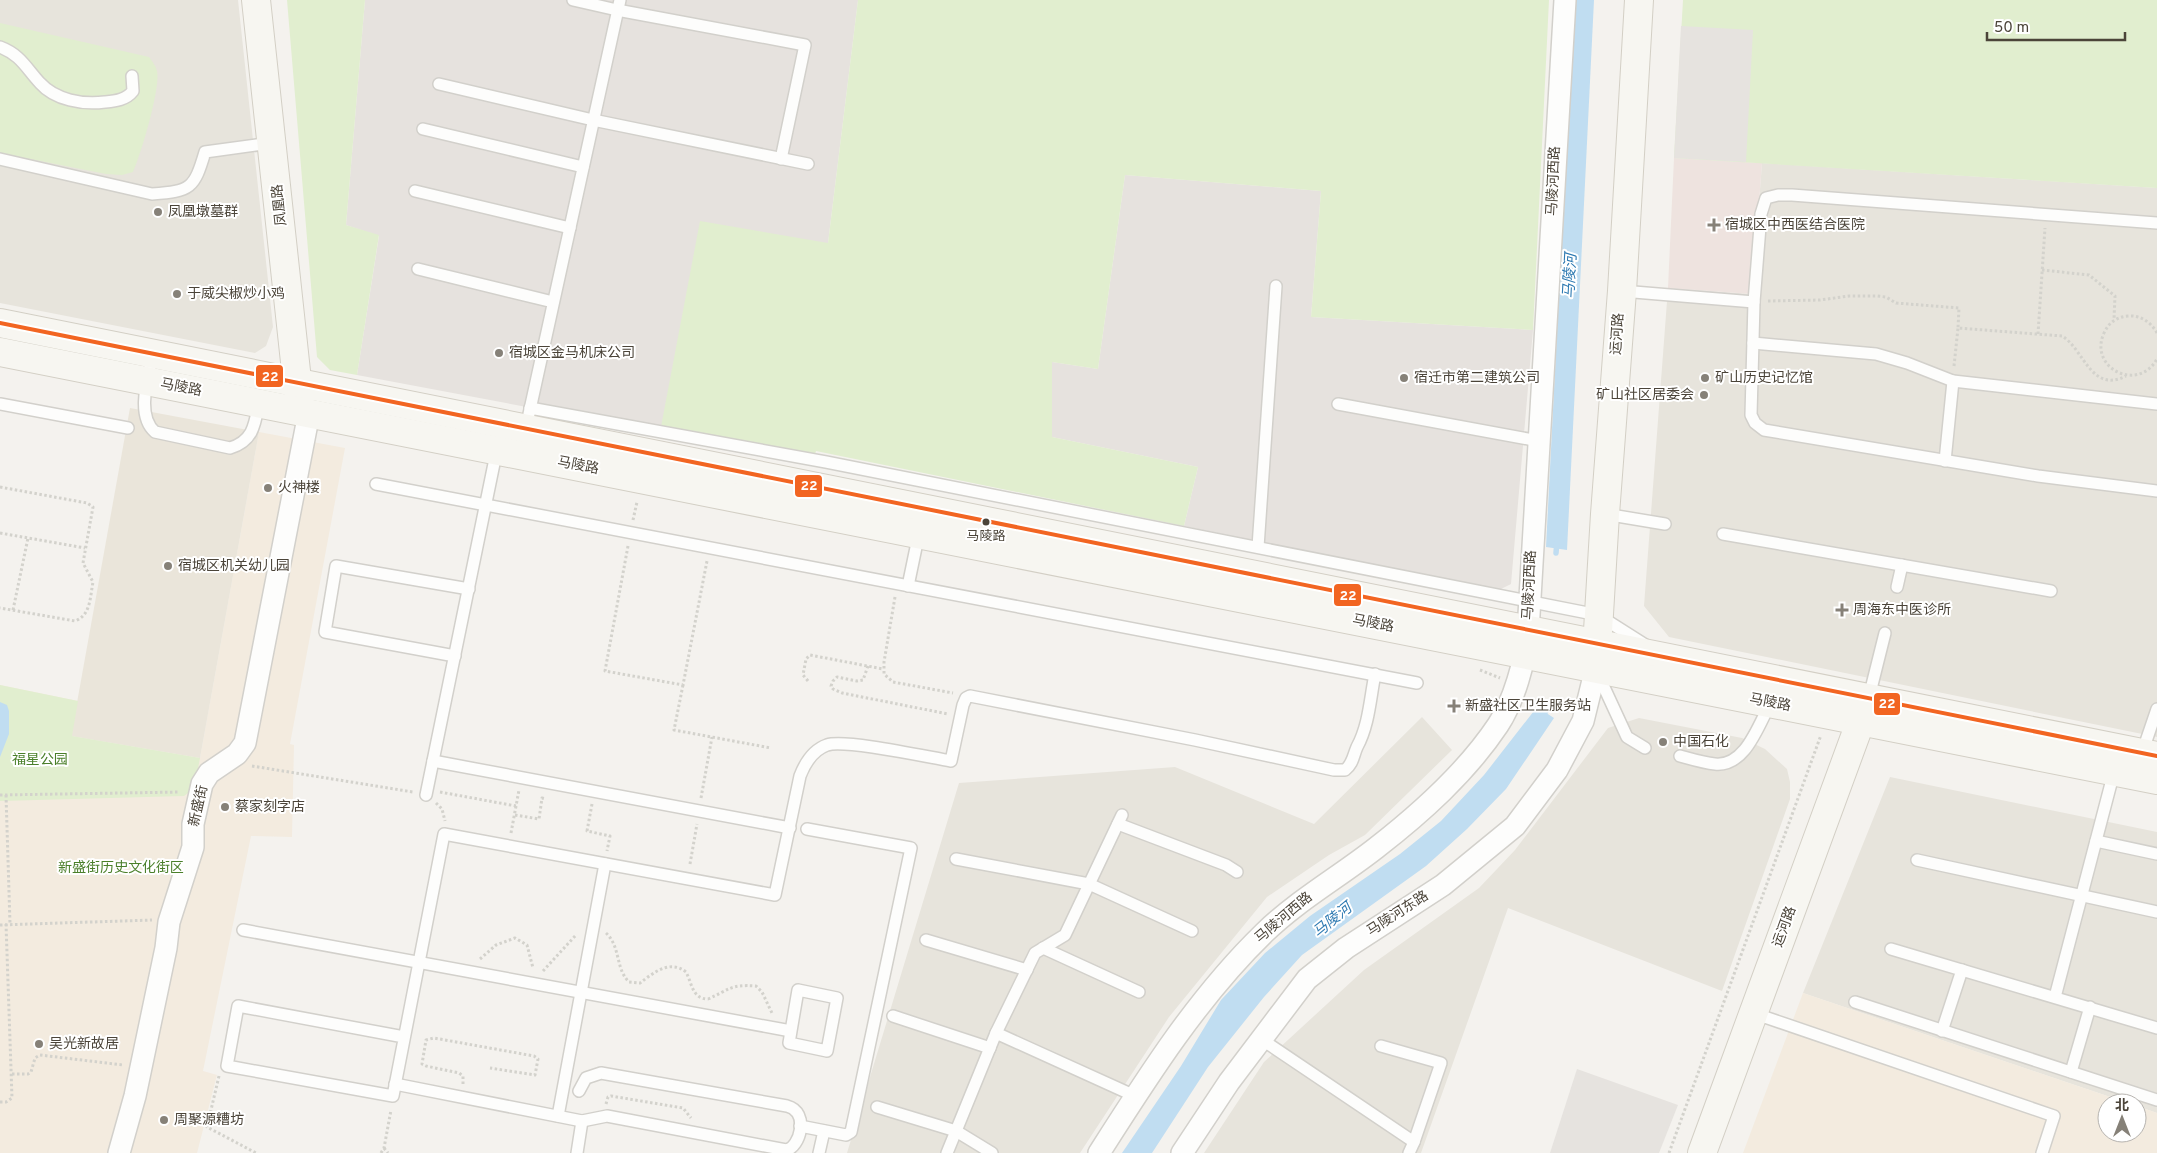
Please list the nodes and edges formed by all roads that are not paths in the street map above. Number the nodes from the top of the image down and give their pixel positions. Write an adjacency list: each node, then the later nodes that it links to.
1 (256, 0): 11 (street, 凤凰路)
2 (574, 0): 5 (lane)
3 (1565, 0): 38 (street, 马陵河西路)
4 (1639, 0): 21 (street, 运河路)
5 (618, 5): 9 (lane); 13 (lane)
6 (0, 47): 7 (lane)
7 (132, 76)
8 (439, 84): 9 (lane)
9 (593, 120): 13 (lane); 15 (lane)
10 (422, 129): 15 (lane)
11 (273, 142): 12 (lane); 29 (street, 凤凰路)
12 (0, 159)
13 (781, 159): 14 (lane)
14 (808, 164)
15 (583, 167): 18 (lane)
16 (415, 191): 18 (lane)
17 (2157, 224): 23 (lane)
18 (570, 228): 22 (lane)
19 (418, 269): 22 (lane)
20 (1276, 286): 47 (lane)
21 (1622, 291): 23 (lane); 43 (street, 运河路)
22 (554, 302): 37 (lane)
23 (1754, 302): 25 (lane)
24 (0, 322): 27 (street, 马陵路)
25 (1753, 343): 30 (lane); 39 (lane)
26 (0, 352): 28 (street, 马陵路)
27 (154, 353): 28 (lane); 31 (street, 马陵路)
28 (148, 381): 31 (street, 马陵路); 31 (lane)
29 (298, 382): 31 (street, 马陵路); 35 (street, 凤凰路); 37 (street, 马陵路)
30 (1953, 382): 34 (lane); 39 (lane)
31 (261, 389): 35 (street, 马陵路)
32 (0, 404): 36 (lane)
33 (1338, 404): 38 (lane)
34 (2157, 404)
35 (304, 412): 37 (street, 马陵路); 117 (street, 新盛街)
36 (128, 428)
37 (509, 430): 42 (lane); 44 (street, 马陵路); 44 (street, 马陵路); 47 (lane)
38 (1539, 441): 53 (street, 马陵河西路)
39 (1945, 460): 41 (lane)
40 (376, 484): 42 (lane)
41 (2157, 491)
42 (486, 506): 49 (lane); 51 (lane)
43 (1605, 514): 45 (lane); 54 (street, 运河路)
44 (921, 521): 49 (lane); 56 (street, 马陵路)
45 (1665, 524)
46 (1723, 534): 48 (lane)
47 (1258, 548): 53 (lane)
48 (1902, 565): 50 (lane); 52 (lane)
49 (903, 585): 60 (lane)
50 (1897, 586)
51 (468, 589): 57 (lane); 57 (lane)
52 (2051, 590)
53 (1529, 601): 54 (lane); 56 (street, 马陵河西路)
54 (1598, 615): 58 (street, 运河路); 59 (lane)
55 (1885, 633): 64 (lane)
56 (1527, 643): 58 (street, 马陵路); 108 (street, 马陵河西路)
57 (455, 656): 68 (lane)
58 (1597, 658): 59 (street, 马陵路); 62 (street, 马陵路); 65 (lane); 102 (street, 马陵河东路)
59 (1670, 661): 64 (street, 马陵路)
60 (1374, 674): 61 (lane); 72 (lane)
61 (1417, 683)
62 (1770, 703): 64 (street, 马陵路); 67 (lane)
63 (2157, 709): 66 (lane)
64 (1864, 711): 66 (street, 马陵路); 69 (street, 马陵路); 95 (street, 运河路)
65 (1645, 748)
66 (2150, 754)
67 (1680, 756)
68 (434, 761): 71 (lane); 72 (lane)
69 (2114, 772): 70 (street, 马陵路); 74 (lane)
70 (2157, 780)
71 (427, 793)
72 (790, 828): 78 (lane)
73 (807, 830): 114 (lane)
74 (2096, 841): 75 (lane); 81 (lane)
75 (2157, 854)
76 (956, 859): 80 (lane)
77 (1917, 860): 81 (lane)
78 (605, 864): 88 (lane); 111 (lane)
79 (1237, 872): 80 (lane)
80 (1089, 884): 84 (lane); 86 (lane)
81 (2081, 896): 82 (lane); 92 (lane)
82 (2157, 912)
83 (243, 930): 88 (lane)
84 (1192, 931)
85 (926, 940): 89 (lane)
86 (1044, 948): 89 (lane); 91 (lane)
87 (1891, 949): 90 (lane)
88 (419, 962): 98 (lane); 101 (lane)
89 (1027, 970): 100 (lane)
90 (1962, 970): 92 (lane); 99 (lane)
91 (1139, 992)
92 (2055, 997): 94 (lane)
93 (1855, 1002): 99 (lane)
94 (2090, 1007): 97 (lane); 105 (lane)
95 (1753, 1014): 125 (street, 运河路); 126 (lane)
96 (893, 1016): 104 (lane)
97 (2157, 1028)
98 (791, 1030): 98 (lane)
99 (1942, 1030): 105 (lane)
100 (996, 1033): 104 (lane); 108 (lane)
101 (404, 1037): 106 (lane); 106 (lane)
102 (1261, 1039): 116 (lane); 123 (street, 马陵河东路)
103 (1381, 1046): 116 (lane)
104 (990, 1048): 115 (lane)
105 (2071, 1072): 109 (lane)
106 (395, 1084): 111 (lane)
107 (579, 1091): 113 (lane)
108 (1135, 1096): 122 (street, 马陵河西路)
109 (2157, 1100)
110 (877, 1107): 115 (lane)
111 (558, 1116): 112 (lane)
112 (582, 1121): 113 (lane); 118 (lane)
113 (800, 1126): 114 (lane)
114 (824, 1131): 119 (lane)
115 (956, 1131): 120 (lane); 121 (lane)
116 (1414, 1142): 124 (lane)
117 (119, 1153)
118 (577, 1153)
119 (819, 1153)
120 (947, 1153)
121 (992, 1153)
122 (1099, 1153)
123 (1182, 1153)
124 (1409, 1153)
125 (1702, 1153)
126 (2042, 1153)

